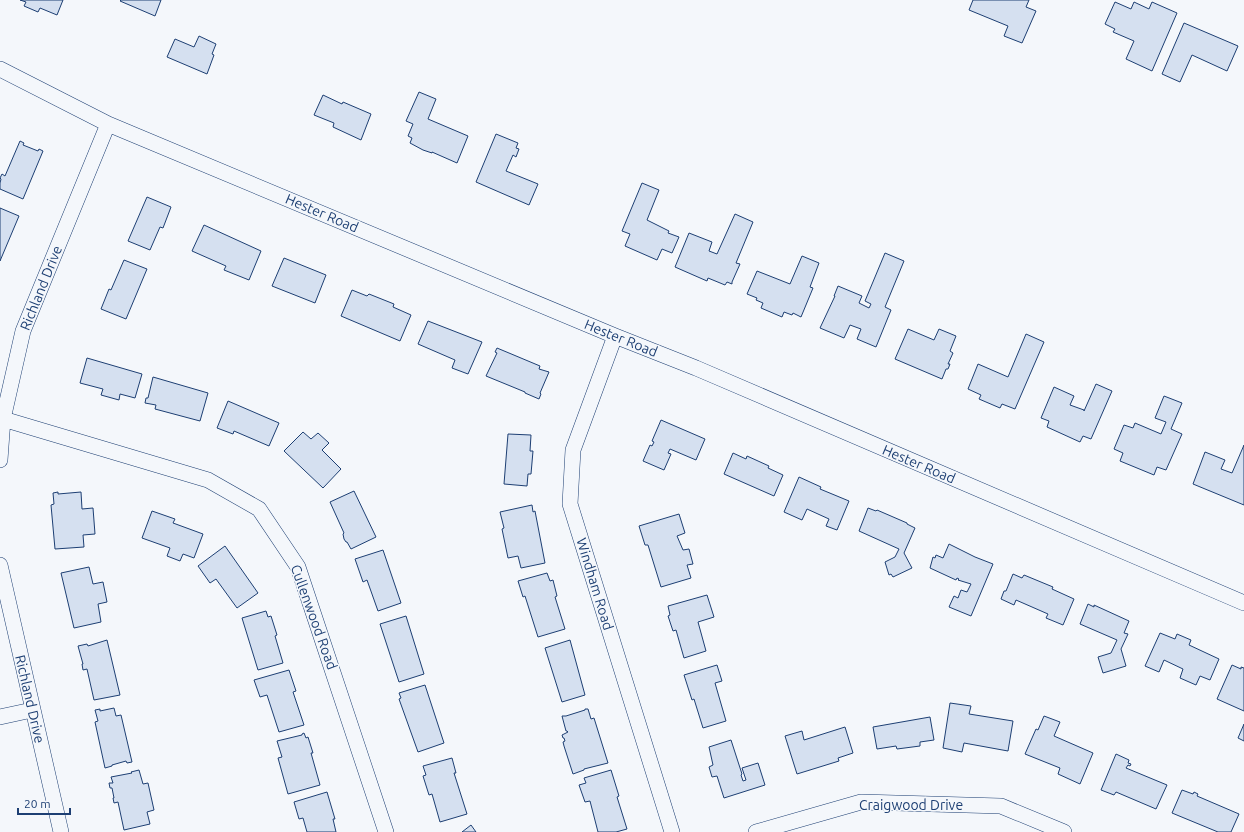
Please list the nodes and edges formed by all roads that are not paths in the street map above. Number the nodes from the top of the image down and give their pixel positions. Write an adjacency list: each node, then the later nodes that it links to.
1 (0, 69): 2 (street, Hester Road)
2 (108, 124): 3 (street, Hester Road); 4 (street, Richland Drive)
3 (615, 336): 7 (street, Hester Road); 12 (street, Windham Road)
4 (3, 419): 5 (street, Richland Drive); 11 (street, Cullenwood Road)
5 (0, 460)
6 (0, 565): 8 (street, Richland Drive)
7 (1244, 602)
8 (32, 710): 9 (street); 10 (street, Richland Drive)
9 (0, 717)
10 (61, 832)
11 (386, 832)
12 (672, 832)
13 (756, 832): 14 (street, Craigwood Drive)
14 (1064, 832)

